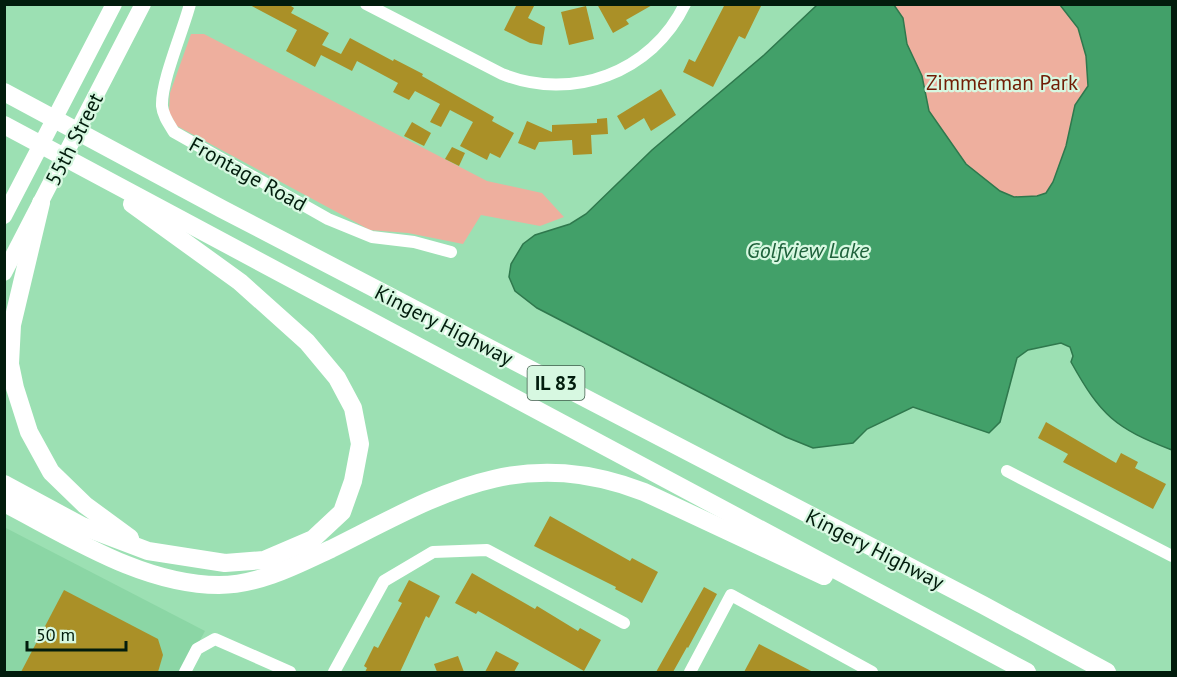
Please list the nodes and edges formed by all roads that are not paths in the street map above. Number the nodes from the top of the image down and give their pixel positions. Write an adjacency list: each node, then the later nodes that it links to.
1 (114, 4): 10 (main road, 55th Street)
2 (143, 4): 9 (main road, 55th Street)
3 (190, 4): 11 (street, Frontage Road)
4 (366, 4): 5 (street)
5 (685, 4)
6 (5, 92): 26 (highway, Kingery Highway / IL 83)
7 (4, 125): 8 (highway, Kingery Highway / IL 83)
8 (82, 169): 16 (highway); 19 (highway, Kingery Highway / IL 83)
9 (41, 203): 12 (main road, 55th Street); 16 (highway)
10 (4, 216)
11 (451, 252)
12 (4, 273)
13 (1007, 471): 17 (street)
14 (4, 484): 16 (highway)
15 (4, 503): 19 (highway)
16 (148, 551)
17 (1173, 556)
18 (624, 623): 22 (street)
19 (966, 639): 25 (highway, Kingery Highway / IL 83)
20 (185, 672): 21 (street)
21 (290, 672)
22 (334, 672)
23 (690, 672): 24 (street)
24 (872, 672)
25 (1027, 672)
26 (1107, 672)

